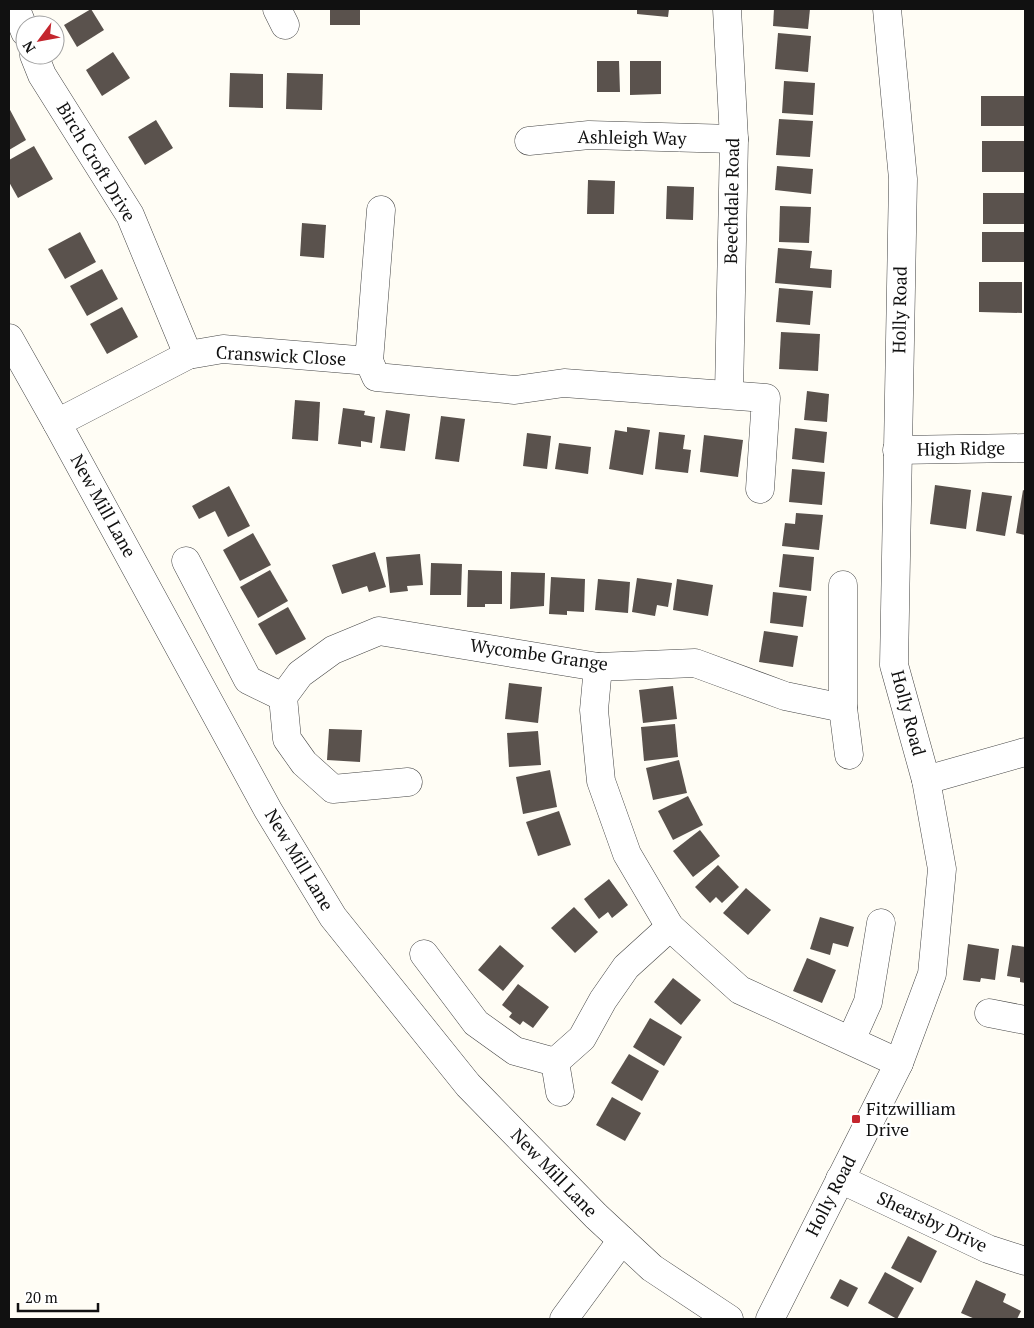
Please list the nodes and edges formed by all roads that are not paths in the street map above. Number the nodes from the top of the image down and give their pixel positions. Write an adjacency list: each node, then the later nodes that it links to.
1 (727, 9): 4 (street, Beechdale Road)
2 (887, 9): 13 (street, Holly Road)
3 (38, 65): 8 (street, Birch Croft Drive)
4 (734, 139): 5 (street, Ashleigh Way); 10 (street, Beechdale Road)
5 (529, 141)
6 (380, 210): 9 (street, Cranswick Close)
7 (9, 338): 11 (street, New Mill Lane)
8 (188, 354): 9 (street, Cranswick Close); 11 (street, Cranswick Close)
9 (369, 361): 10 (street)
10 (729, 394): 14 (street)
11 (57, 423): 34 (street, New Mill Lane)
12 (1025, 448): 13 (street, High Ridge)
13 (896, 450): 22 (street, Holly Road)
14 (760, 489)
15 (186, 561): 18 (street)
16 (843, 585): 19 (street)
17 (598, 666): 18 (street, Wycombe Grange); 19 (street, Wycombe Grange); 25 (street)
18 (283, 697): 23 (street)
19 (843, 708): 21 (street)
20 (1025, 752): 22 (street)
21 (849, 755)
22 (926, 780): 31 (street, Holly Road)
23 (408, 782)
24 (881, 922): 29 (street)
25 (670, 927): 29 (street); 30 (street)
26 (424, 954): 30 (street)
27 (989, 1013): 28 (street)
28 (1025, 1020)
29 (851, 1040): 31 (street)
30 (555, 1062): 32 (street)
31 (899, 1063): 33 (street, Holly Road)
32 (560, 1092)
33 (840, 1179): 35 (street, Shearsby Drive); 38 (street, Holly Road)
34 (622, 1240): 36 (street); 37 (street, New Mill Lane)
35 (1025, 1261)
36 (564, 1319)
37 (729, 1319)
38 (770, 1319)

